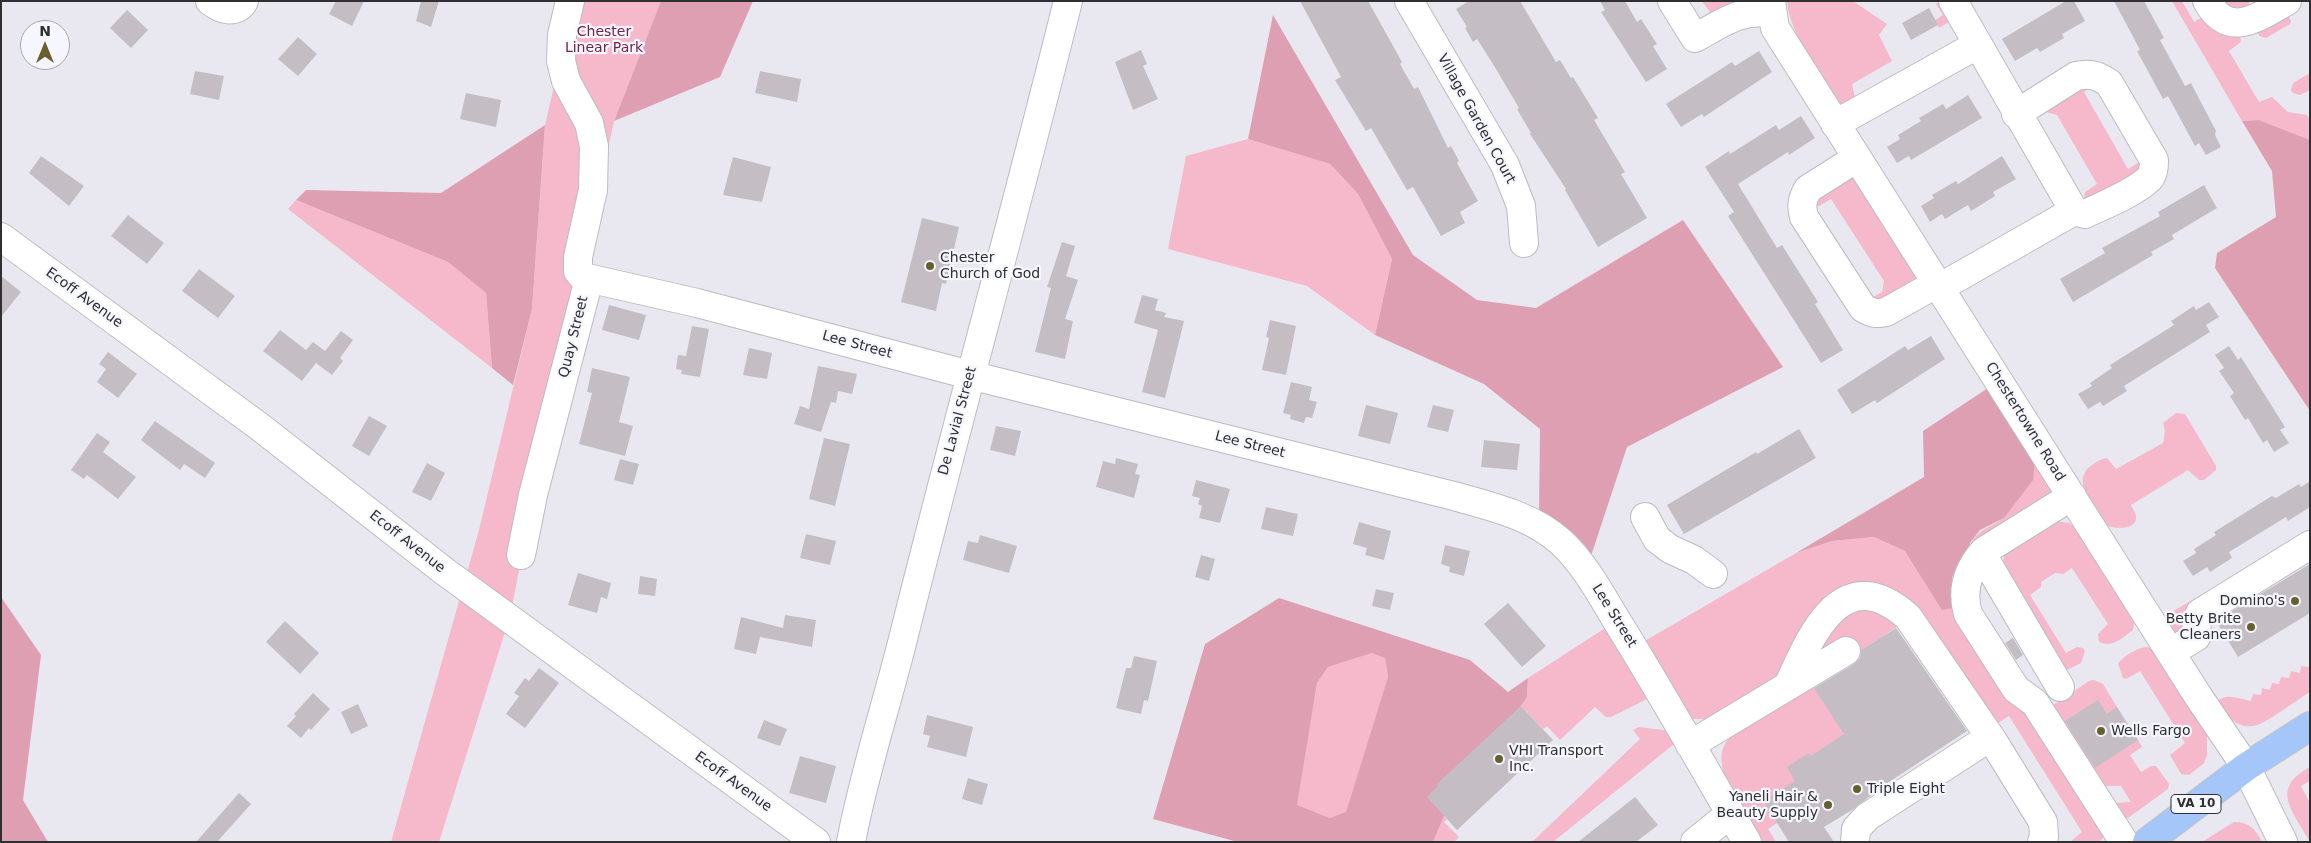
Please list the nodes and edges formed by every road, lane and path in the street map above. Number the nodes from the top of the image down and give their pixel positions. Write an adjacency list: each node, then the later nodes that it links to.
1 (570, 1): 16 (street, Quay Street)
2 (1068, 1): 18 (street, De Lavial Street)
3 (1409, 1): 15 (street, Village Garden Court)
4 (1672, 1): 8 (street)
5 (1953, 1): 9 (street)
6 (2207, 1): 7 (street)
7 (2287, 1)
8 (1772, 7): 11 (street, Chestertowne Road)
9 (1977, 45): 10 (street); 11 (street)
10 (2016, 114): 13 (street); 13 (street)
11 (1835, 124): 12 (street, Chestertowne Road)
12 (1857, 158): 17 (street, Chestertowne Road); 17 (street)
13 (2074, 211): 17 (street)
14 (1, 237): 35 (street, Ecoff Avenue)
15 (1524, 243)
16 (589, 279): 18 (street, Lee Street); 22 (street, Quay Street)
17 (1938, 286): 19 (street, Chestertowne Road)
18 (970, 374): 31 (street, Lee Street); 36 (street, De Lavial Street)
19 (2072, 496): 23 (street); 26 (street, Chestertowne Road)
20 (1644, 517): 24 (street)
21 (2310, 545): 26 (street)
22 (521, 555)
23 (1977, 562): 28 (street); 41 (street)
24 (1713, 574)
25 (1846, 651): 27 (street)
26 (2171, 652): 32 (street, Chestertowne Road)
27 (1788, 686): 30 (street); 31 (street)
28 (2053, 692)
29 (2310, 726): 32 (main road, VA 10)
30 (1990, 737): 39 (street); 40 (street)
31 (1690, 745): 33 (street, Lee Street)
32 (2246, 767): 34 (main road, VA 10); 42 (street, Chestertowne Road)
33 (1730, 814): 37 (street); 38 (street, Lee Street)
34 (2160, 838)
35 (816, 842)
36 (850, 842)
37 (1695, 842)
38 (1747, 842)
39 (1855, 842)
40 (2042, 842)
41 (2124, 842)
42 (2283, 842)

